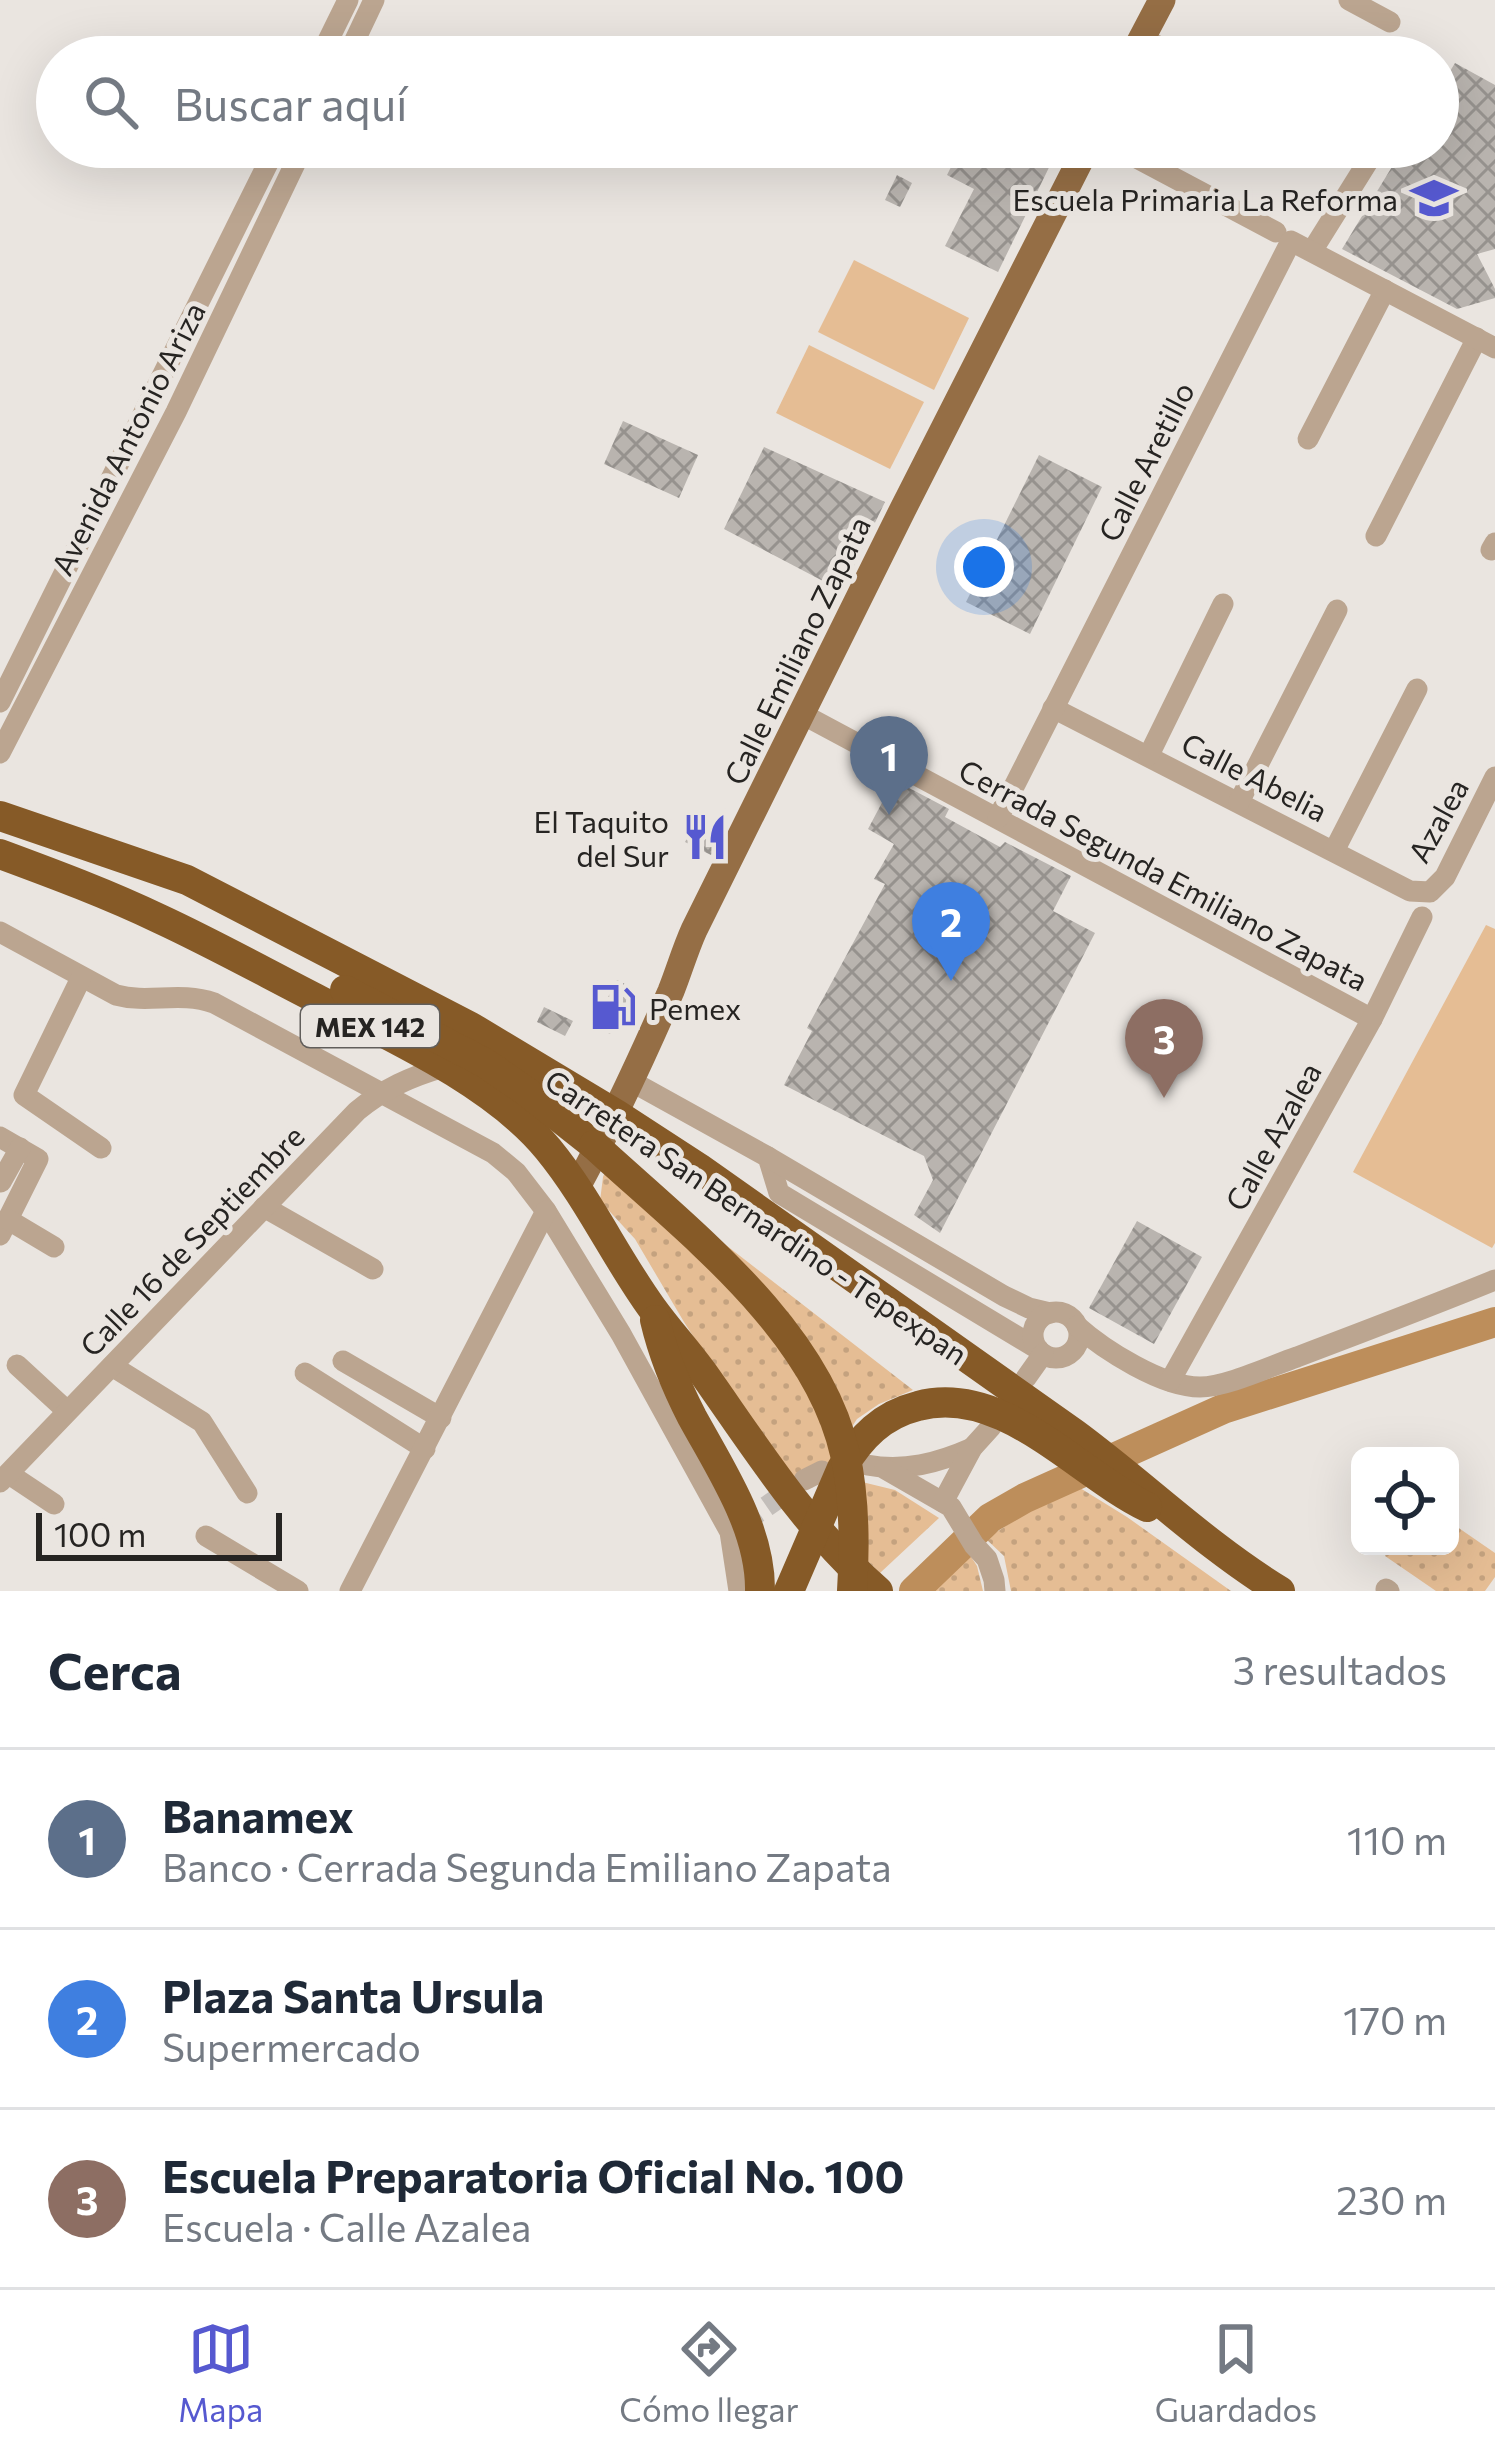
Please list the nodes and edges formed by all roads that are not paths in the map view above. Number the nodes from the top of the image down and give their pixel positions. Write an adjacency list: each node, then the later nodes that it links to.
1 (348, 0): 6 (street)
2 (374, 0): 7 (street)
3 (1162, 0): 8 (main road)
4 (1349, 0): 5 (street)
5 (1390, 22)
6 (330, 36)
7 (356, 36)
8 (1143, 36)
9 (266, 168): 18 (street, Avenida Antonio Ariza)
10 (293, 168): 19 (street, Avenida Antonio Ariza)
11 (1076, 168): 27 (main road, Calle Emiliano Zapata)
12 (1155, 168): 14 (street)
13 (1364, 168): 15 (street)
14 (1283, 237): 15 (street); 26 (street, Calle Aretillo)
15 (1312, 251): 16 (street)
16 (1385, 290): 17 (street); 20 (street)
17 (1486, 343): 21 (street)
18 (153, 398): 19 (street); 25 (street, Avenida Antonio Ariza)
19 (176, 412): 28 (street, Avenida Antonio Ariza)
20 (1308, 439)
21 (1376, 536)
22 (1223, 604): 29 (street)
23 (1337, 610): 31 (street)
24 (1417, 688): 34 (street)
25 (0, 702)
26 (1054, 708): 29 (street, Calle Abelia); 32 (street, Calle Aretillo)
27 (802, 714): 32 (street, Cerrada Segunda Emiliano Zapata); 42 (main road, Calle Emiliano Zapata)
28 (0, 753)
29 (1149, 755): 31 (street, Calle Abelia)
30 (1495, 777): 36 (street, Azalea)
31 (1239, 802): 34 (street, Calle Abelia)
32 (998, 818): 40 (street, Cerrada Segunda Emiliano Zapata)
33 (3, 819): 44 (highway, Carretera San Bernardino - Tepexpan / MEX 142); 82 (highway, bridge)
34 (1334, 851): 36 (street, Calle Abelia)
35 (0, 854): 41 (highway, Carretera San Bernardino - Tepexpan / MEX 142)
36 (1430, 892)
37 (1422, 917): 40 (street, Calle Azalea)
38 (0, 932): 39 (street)
39 (81, 978): 43 (street); 46 (street)
40 (1372, 1018): 69 (street, Calle Azalea)
41 (444, 1067): 43 (street, Calle 16 de Septiembre); 49 (highway, Carretera San Bernardino - Tepexpan / MEX 142)
42 (629, 1080): 44 (main road, Calle Emiliano Zapata); 47 (street)
43 (380, 1092): 50 (street, Calle 16 de Septiembre); 51 (street)
44 (616, 1114): 49 (main road, Calle Emiliano Zapata); 73 (highway, Carretera San Bernardino - Tepexpan / MEX 142)
45 (10, 1142): 48 (street); 52 (street)
46 (101, 1148)
47 (769, 1156): 53 (street); 55 (street)
48 (2, 1182)
49 (577, 1187): 59 (highway, Carretera San Bernardino - Tepexpan / MEX 142)
50 (264, 1208): 56 (street); 66 (street, Calle 16 de Septiembre)
51 (546, 1211): 71 (street); 86 (street)
52 (4, 1227): 54 (street)
53 (916, 1244): 55 (street); 58 (street)
54 (54, 1247)
55 (902, 1267): 62 (street)
56 (373, 1269)
57 (1495, 1280): 69 (street)
58 (1004, 1296): 60 (street); 62 (street)
59 (652, 1308): 80 (highway, Carretera San Bernardino - Tepexpan / MEX 142); 87 (highway)
60 (1050, 1313): 61 (street); 62 (street)
61 (1077, 1326): 62 (street); 63 (street)
62 (1044, 1349): 63 (street); 68 (street)
63 (1128, 1360): 69 (street)
64 (343, 1361): 71 (street)
65 (17, 1365): 70 (street)
66 (112, 1366): 70 (street, Calle 16 de Septiembre); 77 (street)
67 (304, 1373): 75 (street)
68 (1026, 1378)
69 (1170, 1381)
70 (68, 1412): 76 (street, Calle 16 de Septiembre)
71 (442, 1418): 75 (street)
72 (991, 1427): 74 (street)
73 (1061, 1439): 80 (highway); 83 (highway, Carretera San Bernardino - Tepexpan / MEX 142)
74 (972, 1448): 79 (street); 79 (street)
75 (425, 1449): 85 (street)
76 (4, 1478): 78 (street)
77 (247, 1493)
78 (54, 1504)
79 (947, 1505): 89 (street)
80 (817, 1528): 82 (highway, Carretera San Bernardino - Tepexpan / MEX 142); 88 (highway)
81 (206, 1536): 84 (street)
82 (862, 1584)
83 (1275, 1589)
84 (298, 1591)
85 (350, 1591)
86 (739, 1591)
87 (760, 1591)
88 (789, 1591)
89 (995, 1591)

